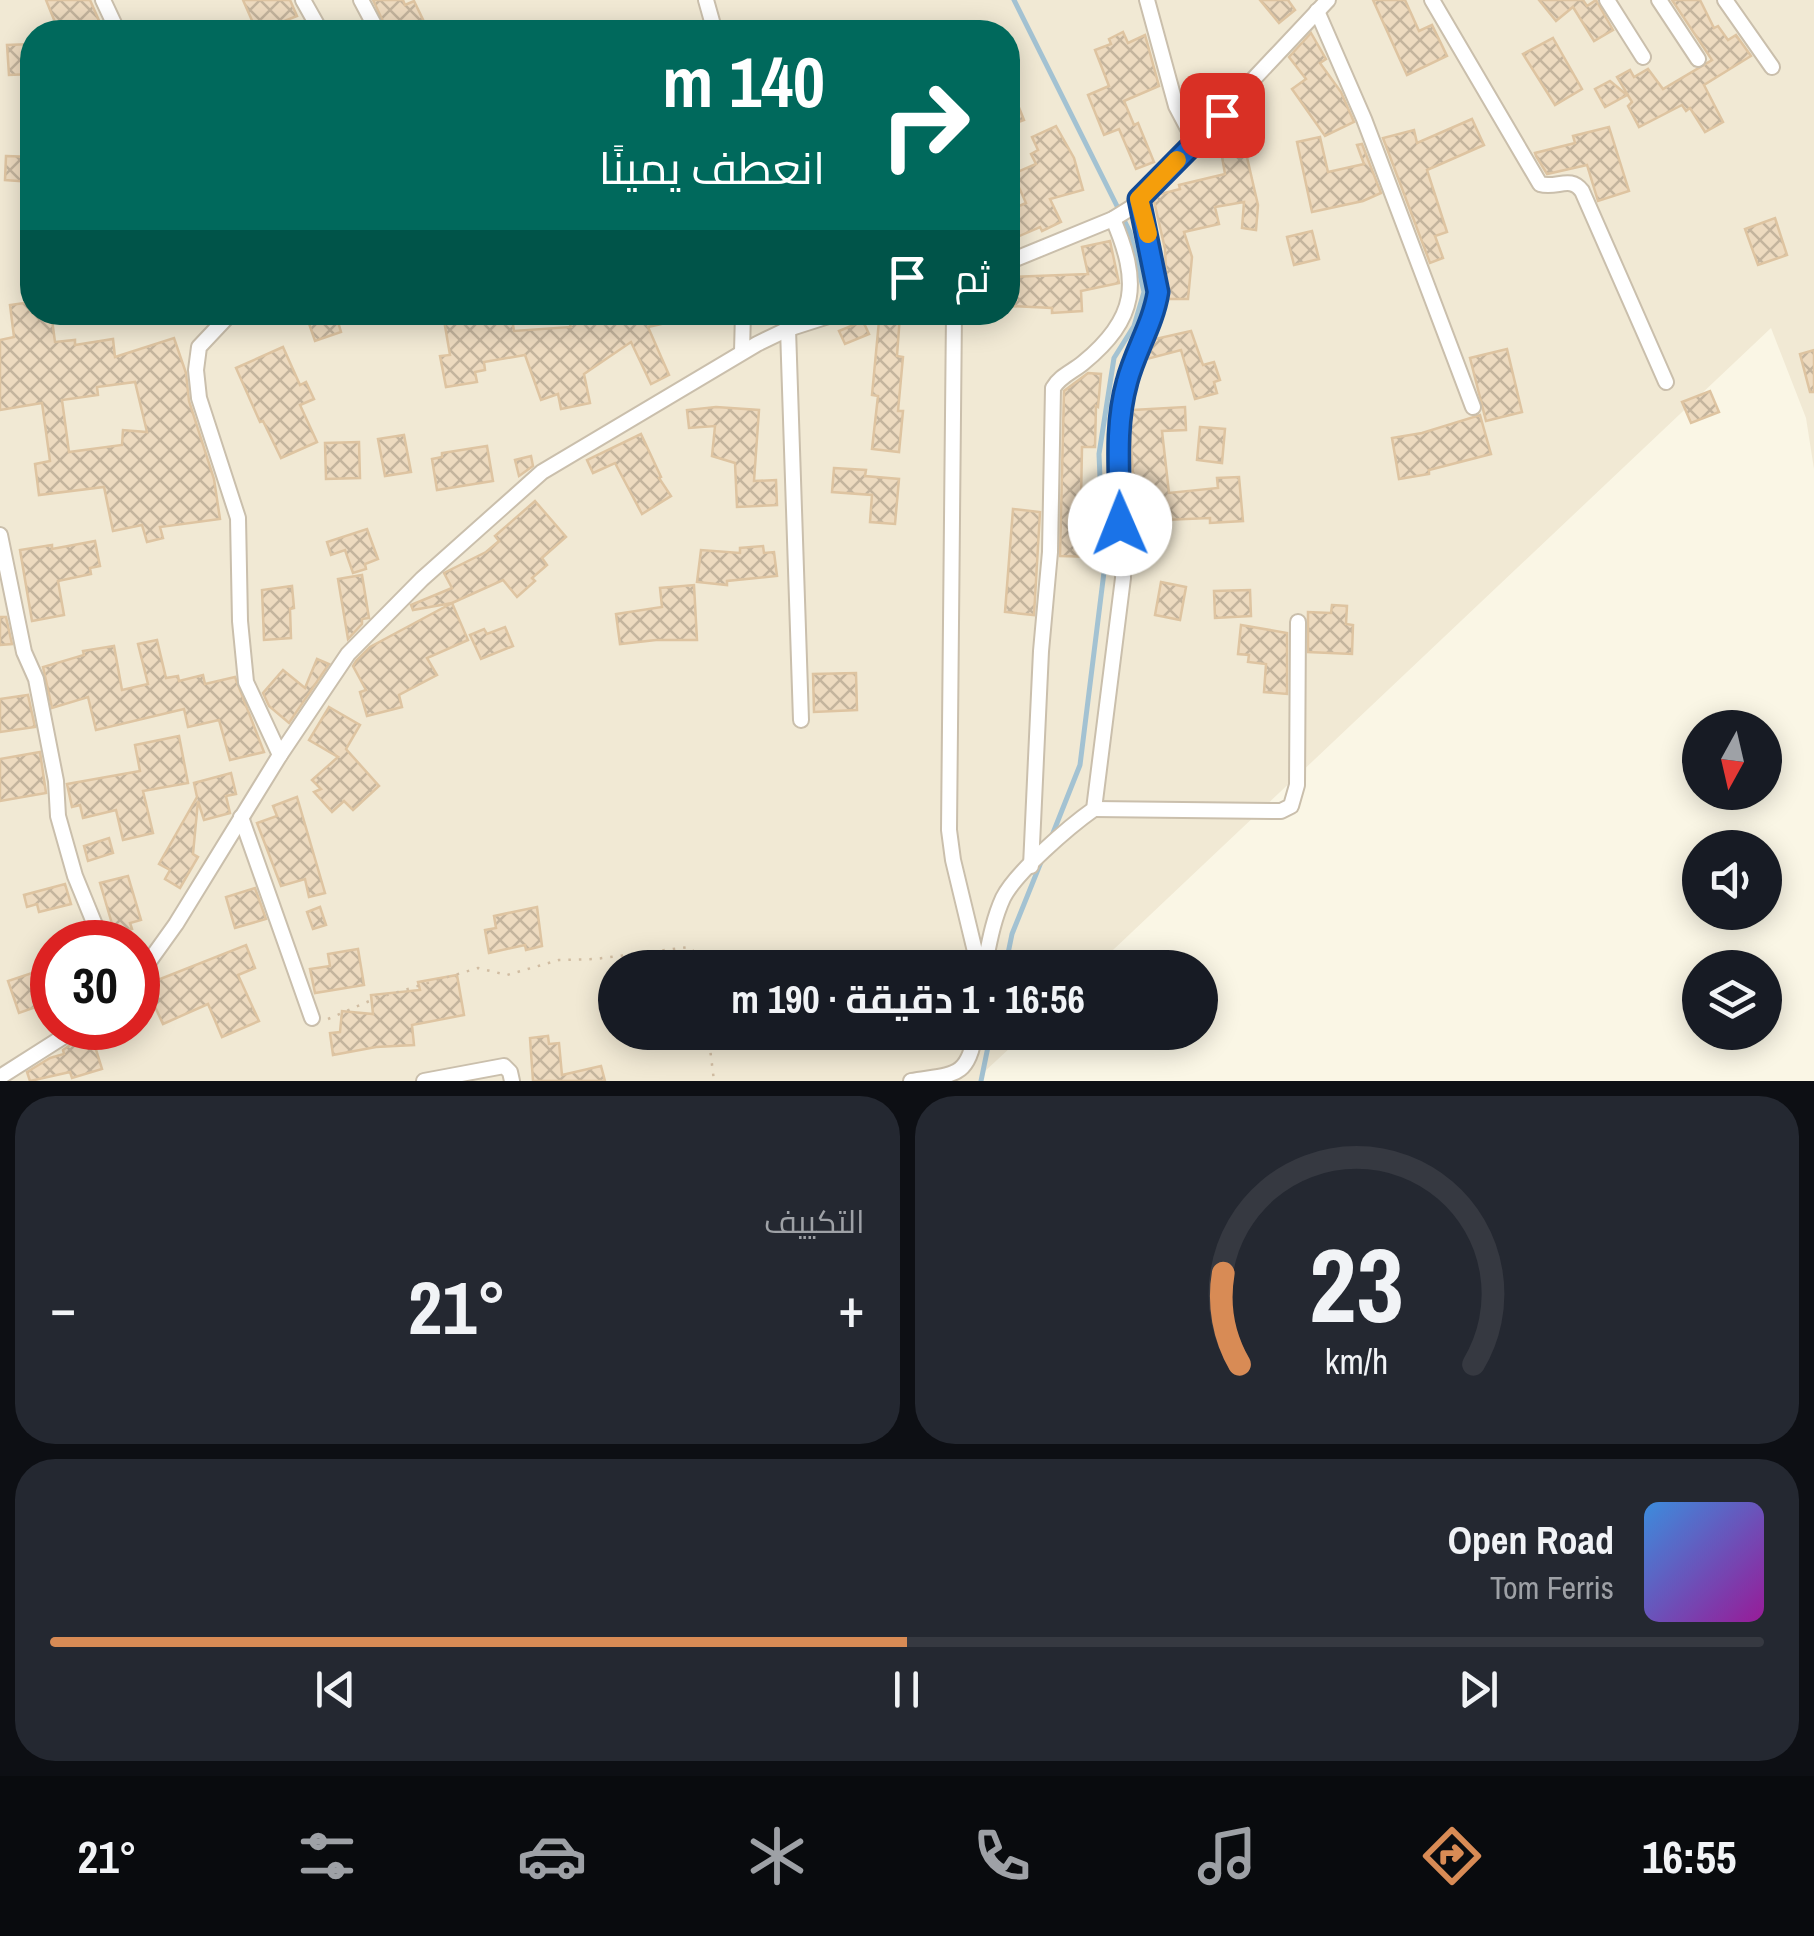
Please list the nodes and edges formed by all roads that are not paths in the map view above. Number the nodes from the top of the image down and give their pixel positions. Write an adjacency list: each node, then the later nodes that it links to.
1 (1147, 0): 10 (street)
2 (1432, 0): 20 (street)
3 (1607, 0): 7 (street)
4 (1659, 0): 8 (street)
5 (1726, 0): 9 (street)
6 (1323, 6): 10 (street); 21 (street)
7 (1643, 57)
8 (1698, 59)
9 (1772, 67)
10 (1194, 142): 11 (street)
11 (1136, 202): 12 (street); 26 (street)
12 (1115, 218): 13 (street); 28 (street)
13 (1020, 257)
14 (220, 325): 25 (street)
15 (743, 325): 19 (street)
16 (800, 325): 18 (street)
17 (954, 325): 31 (street)
18 (788, 329): 19 (street); 24 (street)
19 (742, 352): 25 (street)
20 (1666, 382)
21 (1473, 407)
22 (0, 534): 29 (street)
23 (1298, 622): 26 (street)
24 (801, 720)
25 (280, 754): 27 (street)
26 (1094, 808): 28 (street)
27 (242, 818): 30 (street); 33 (street)
28 (1030, 866): 32 (street)
29 (93, 920)
30 (160, 946)
31 (978, 950)
32 (987, 950)
33 (312, 1018)
34 (42, 1050): 36 (street)
35 (971, 1050): 39 (street)
36 (0, 1076)
37 (424, 1081): 38 (street)
38 (512, 1081)
39 (911, 1081)

